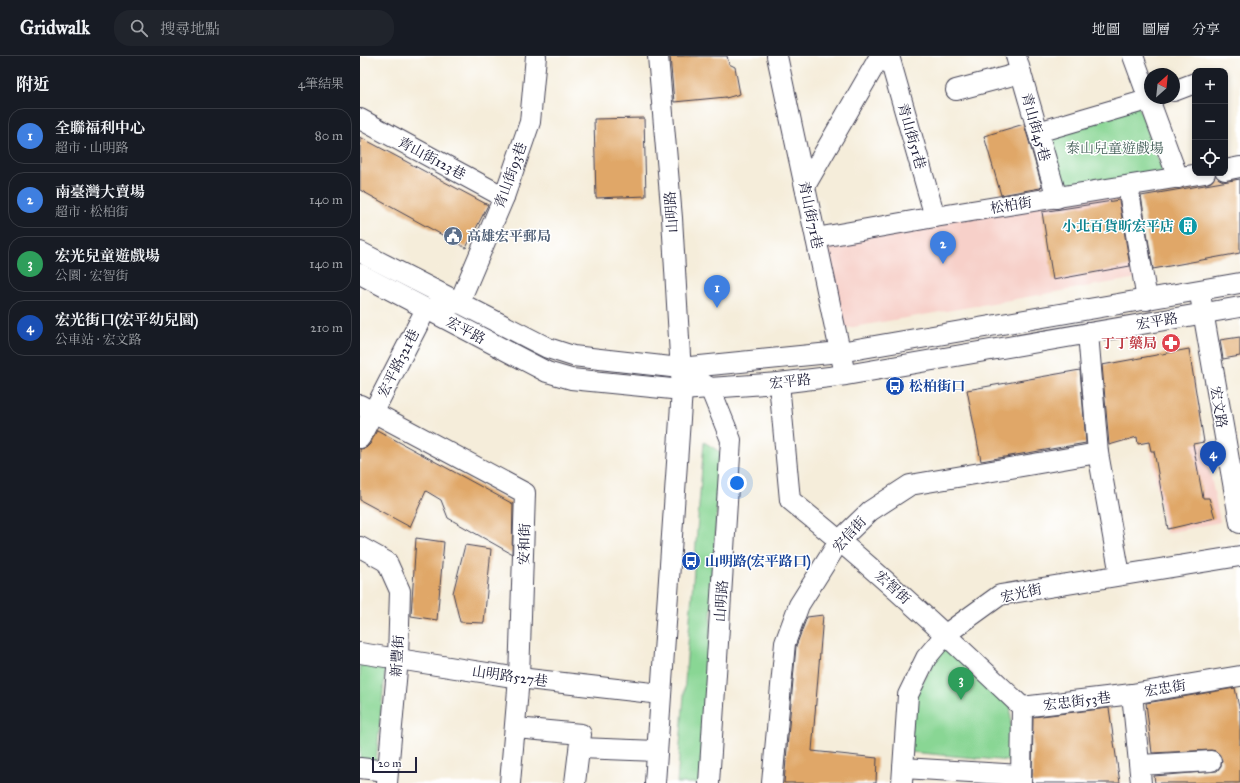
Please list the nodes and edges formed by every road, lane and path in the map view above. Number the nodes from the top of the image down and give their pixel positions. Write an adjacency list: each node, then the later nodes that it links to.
1 (536, 56): 22 (street, 青山街93巷)
2 (658, 56): 37 (street, 山明路)
3 (777, 56): 20 (street, 青山街71巷)
4 (880, 56): 20 (street)
5 (888, 56): 24 (street, 青山街51巷)
6 (1133, 56): 8 (street)
7 (1018, 64): 11 (street); 15 (street, 青山街45巷)
8 (1144, 81)
9 (1192, 84): 10 (street)
10 (1180, 89)
11 (956, 90)
12 (1144, 101): 15 (street)
13 (1154, 104): 19 (street)
14 (360, 119): 22 (street, 青山街123巷)
15 (1038, 132): 23 (street, 青山街45巷)
16 (1240, 167): 17 (street)
17 (1228, 169)
18 (1192, 175): 19 (street, 松柏街)
19 (1178, 178): 21 (street, 松柏街)
20 (805, 186): 25 (street, 青山街71巷)
21 (1128, 186): 23 (street, 松柏街); 30 (street)
22 (504, 197): 31 (street, 青山街93巷)
23 (1057, 198): 24 (street, 松柏街)
24 (934, 217): 25 (street, 松柏街)
25 (816, 238): 36 (street, 青山街71巷)
26 (360, 252): 31 (street, 宏平路)
27 (360, 274): 33 (street, 宏平路)
28 (1240, 283): 29 (street, 宏平路)
29 (1199, 291): 30 (street, 宏平路); 34 (street, 宏文路)
30 (1147, 300): 36 (street, 宏平路)
31 (459, 303): 33 (street); 37 (street, 宏平路)
32 (1240, 307): 34 (street, 宏平路)
33 (426, 309): 41 (street, 宏平路); 42 (street, 宏平路321巷)
34 (1203, 313): 35 (street, 宏平路); 43 (street, 宏文路)
35 (1088, 333): 38 (street, 宏平路); 45 (street)
36 (840, 352): 37 (street, 宏平路); 38 (street, 青山街71巷)
37 (680, 368): 40 (street); 41 (street, 山明路)
38 (846, 375): 39 (street, 宏平路)
39 (779, 383): 40 (street, 宏平路); 47 (street, 宏智街)
40 (710, 388): 41 (street, 宏平路); 71 (street, 山明路)
41 (682, 390): 56 (street, 山明路)
42 (366, 408): 44 (street, 宏平路321巷); 55 (street, 安和街)
43 (1232, 431): 46 (street, 宏文路)
44 (360, 438)
45 (1098, 453): 47 (street, 宏信街); 50 (street)
46 (1240, 522)
47 (840, 540): 51 (street, 宏智街); 72 (street, 宏信街)
48 (360, 547): 53 (street, 新豐街)
49 (1240, 556): 50 (street, 宏光街)
50 (1120, 574): 51 (street, 宏光街)
51 (946, 634): 58 (street, 宏智街); 65 (street, 宏光街)
52 (360, 653): 53 (street, 山明路527巷)
53 (398, 658): 55 (street, 山明路527巷); 66 (street, 新豐街)
54 (1240, 676): 57 (street, 宏忠街)
55 (519, 678): 56 (street, 山明路527巷); 59 (street, 安和街)
56 (661, 694): 61 (street, 山明路)
57 (1132, 694): 58 (street, 宏忠街53巷); 64 (street, 宏忠街)
58 (1022, 707): 67 (street)
59 (516, 728): 60 (street); 68 (street, 安和街)
60 (580, 748): 61 (street); 69 (street)
61 (657, 752): 70 (street, 山明路)
62 (1211, 761): 64 (street)
63 (360, 768): 66 (street)
64 (1140, 774)
65 (902, 776): 67 (street)
66 (387, 777)
67 (1021, 779)
68 (510, 783)
69 (575, 783)
70 (655, 783)
71 (709, 783)
72 (772, 783)

